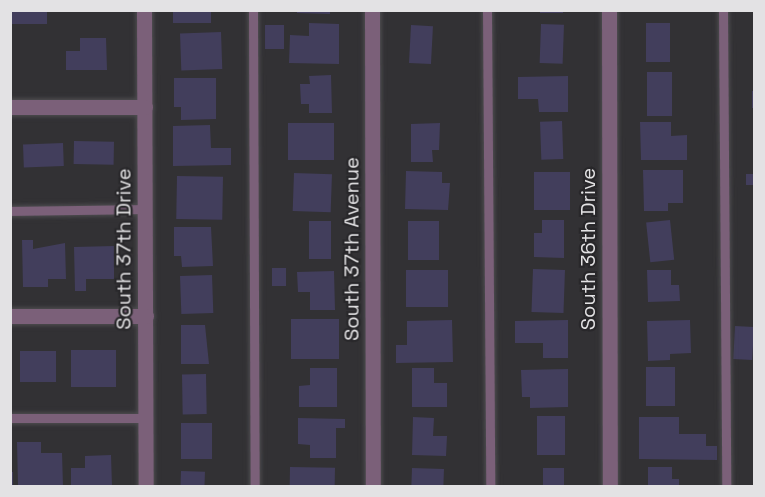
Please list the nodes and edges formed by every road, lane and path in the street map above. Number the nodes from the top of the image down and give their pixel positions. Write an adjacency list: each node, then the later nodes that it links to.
1 (144, 10): 8 (street, South 37th Drive)
2 (253, 10): 16 (lane)
3 (372, 10): 17 (street, South 37th Avenue)
4 (487, 10): 18 (lane)
5 (609, 10): 19 (street, South 36th Drive)
6 (723, 10): 20 (lane)
7 (10, 107): 8 (street)
8 (145, 107): 9 (street, South 37th Drive)
9 (145, 209): 10 (lane); 12 (street, South 37th Drive)
10 (10, 211)
11 (10, 316): 12 (street)
12 (146, 316): 14 (street, South 37th Drive)
13 (10, 418): 14 (lane)
14 (146, 418): 15 (street, South 37th Drive)
15 (146, 486)
16 (255, 486)
17 (373, 486)
18 (490, 486)
19 (610, 486)
20 (726, 486)

